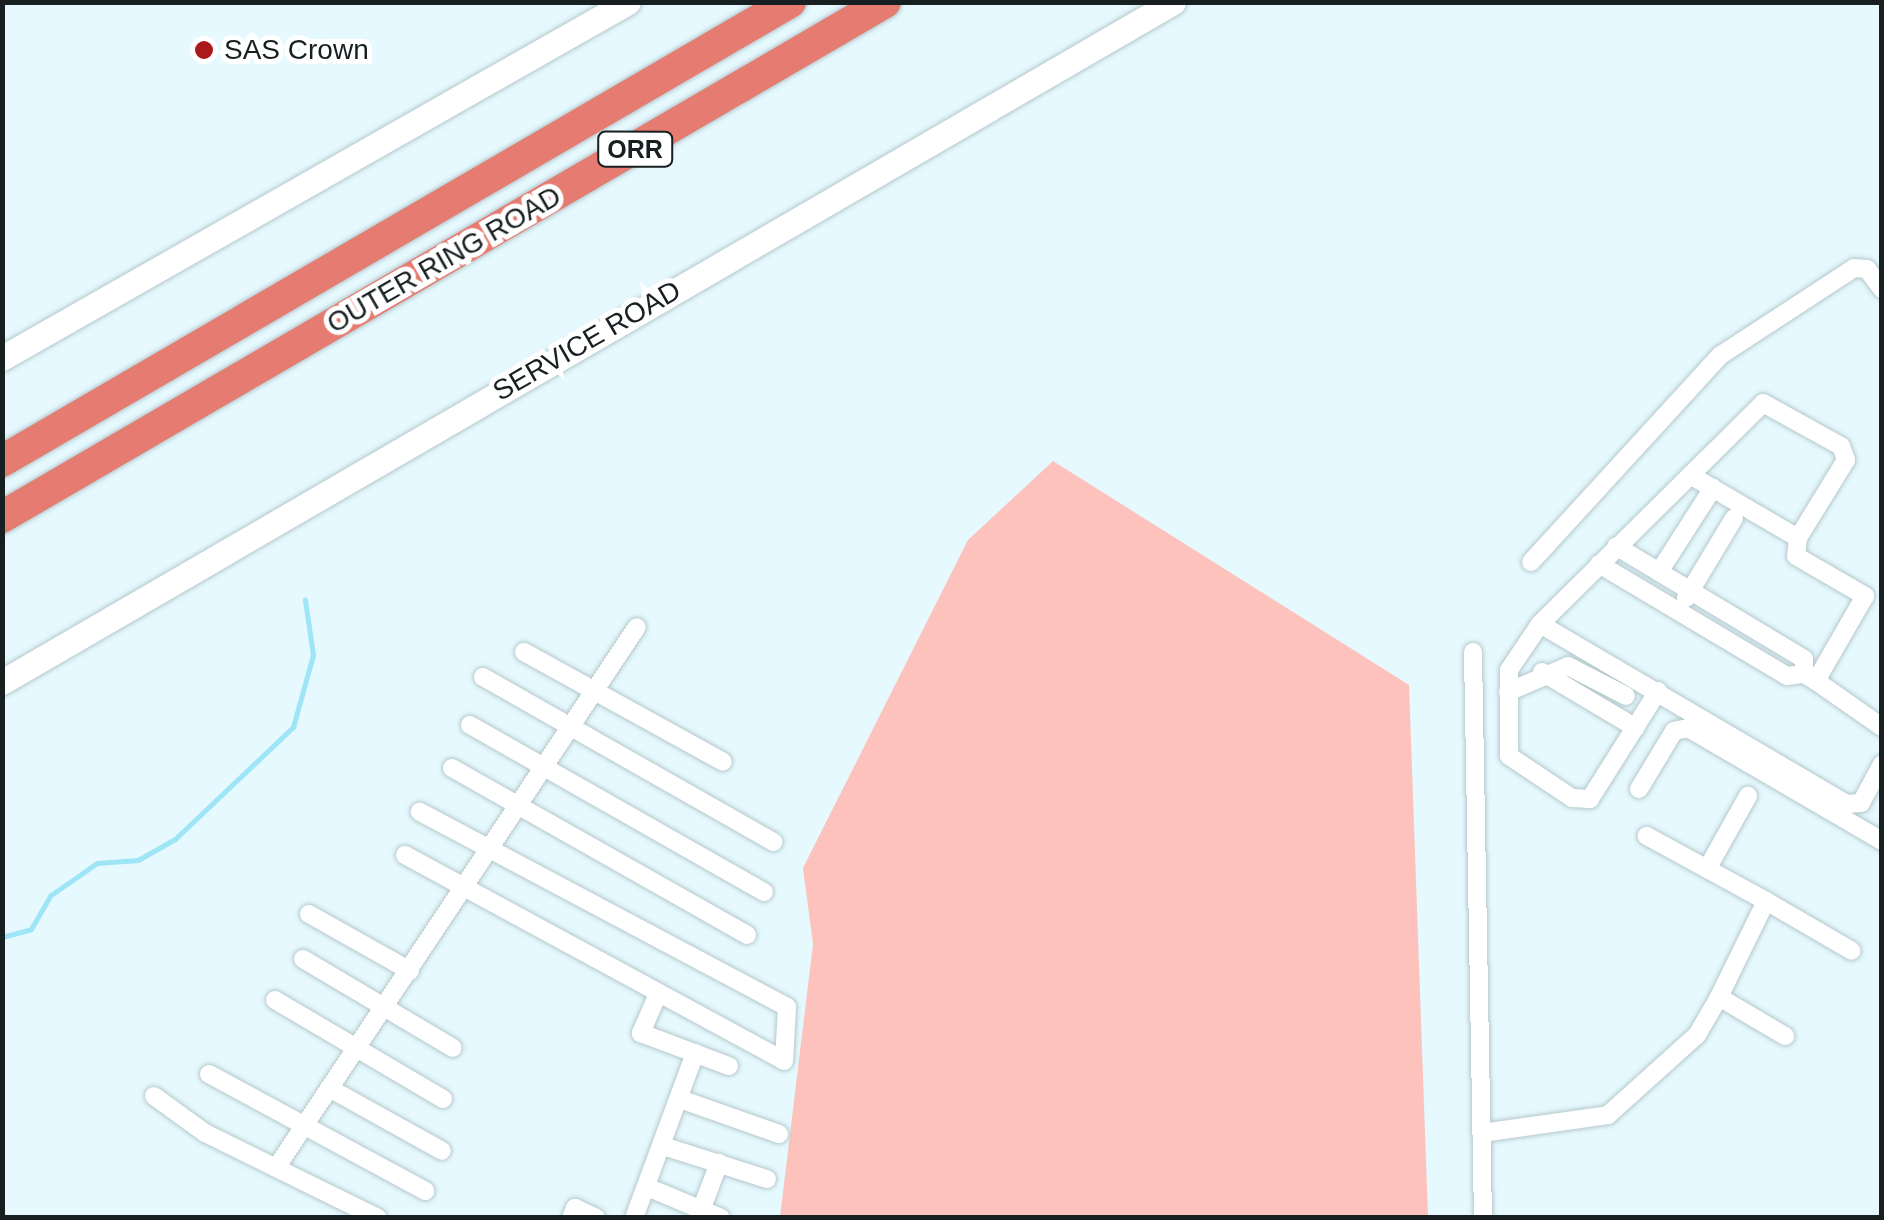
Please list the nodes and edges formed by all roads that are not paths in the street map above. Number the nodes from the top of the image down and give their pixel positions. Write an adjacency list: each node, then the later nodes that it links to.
1 (790, 2): 8 (highway, OUTER RING ROAD / ORR)
2 (885, 2): 11 (highway, OUTER RING ROAD / ORR)
3 (1173, 2): 27 (main road, SERVICE ROAD)
4 (620, 4): 5 (main road)
5 (583, 12): 7 (main road)
6 (1882, 289): 15 (street)
7 (2, 358)
8 (2, 461)
9 (1690, 475): 10 (street); 13 (street); 14 (street)
10 (1713, 488): 13 (street); 17 (street)
11 (2, 517)
12 (1734, 518): 18 (street)
13 (1798, 538): 26 (street)
14 (1616, 546): 16 (street); 17 (street)
15 (1531, 562)
16 (1599, 564): 19 (street); 20 (street)
17 (1659, 572): 18 (street)
18 (1690, 591): 19 (street); 26 (street)
19 (1679, 612): 26 (street)
20 (1540, 624): 28 (street); 31 (street)
21 (637, 627): 29 (street)
22 (524, 652): 29 (street)
23 (1473, 652): 32 (street)
24 (1542, 672): 30 (street); 31 (street); 35 (street)
25 (483, 677): 34 (street)
26 (1810, 677): 36 (street)
27 (2, 682)
28 (1658, 691): 35 (street); 40 (street)
29 (595, 694): 34 (street); 39 (street)
30 (1626, 696)
31 (1508, 701): 32 (street); 37 (street)
32 (1474, 709): 38 (street)
33 (470, 725): 42 (street)
34 (574, 727): 42 (street); 49 (street)
35 (1636, 728): 37 (street)
36 (1882, 728)
37 (1508, 748): 38 (street)
38 (1473, 749): 76 (street)
39 (723, 762)
40 (1882, 764)
41 (452, 768): 45 (street)
42 (546, 771): 45 (street); 54 (street)
43 (1639, 790): 48 (street)
44 (1748, 796): 52 (street)
45 (521, 810): 50 (street); 57 (street)
46 (420, 812): 50 (street)
47 (1647, 836): 52 (street)
48 (1882, 841)
49 (773, 842)
50 (492, 854): 53 (street); 61 (street)
51 (405, 855): 53 (street)
52 (1707, 869): 55 (street)
53 (467, 890): 60 (street); 61 (street)
54 (764, 892)
55 (1766, 901): 58 (street); 62 (street)
56 (309, 914): 60 (street)
57 (747, 935)
58 (1852, 951)
59 (302, 959): 64 (street)
60 (410, 971): 64 (street)
61 (658, 994): 68 (street)
62 (1718, 997): 65 (street); 76 (street)
63 (275, 1000): 67 (street)
64 (385, 1008): 66 (street); 67 (street)
65 (1785, 1036)
66 (453, 1048)
67 (358, 1049): 71 (street); 73 (street)
68 (694, 1054): 69 (street); 74 (street)
69 (730, 1066)
70 (209, 1074): 75 (street)
71 (330, 1088): 75 (street); 79 (street)
72 (154, 1096): 81 (street)
73 (443, 1099)
74 (680, 1099): 77 (street); 78 (street)
75 (302, 1128): 81 (street); 84 (street)
76 (1482, 1133): 91 (street)
77 (779, 1134)
78 (663, 1146): 80 (street); 83 (street)
79 (442, 1152)
80 (719, 1163): 82 (street); 85 (street)
81 (276, 1168): 86 (street)
82 (767, 1178)
83 (647, 1187): 85 (street); 89 (street)
84 (425, 1191)
85 (699, 1213): 90 (street)
86 (378, 1218)
87 (571, 1218): 88 (street)
88 (596, 1218)
89 (634, 1218)
90 (721, 1218)
91 (1483, 1218)

